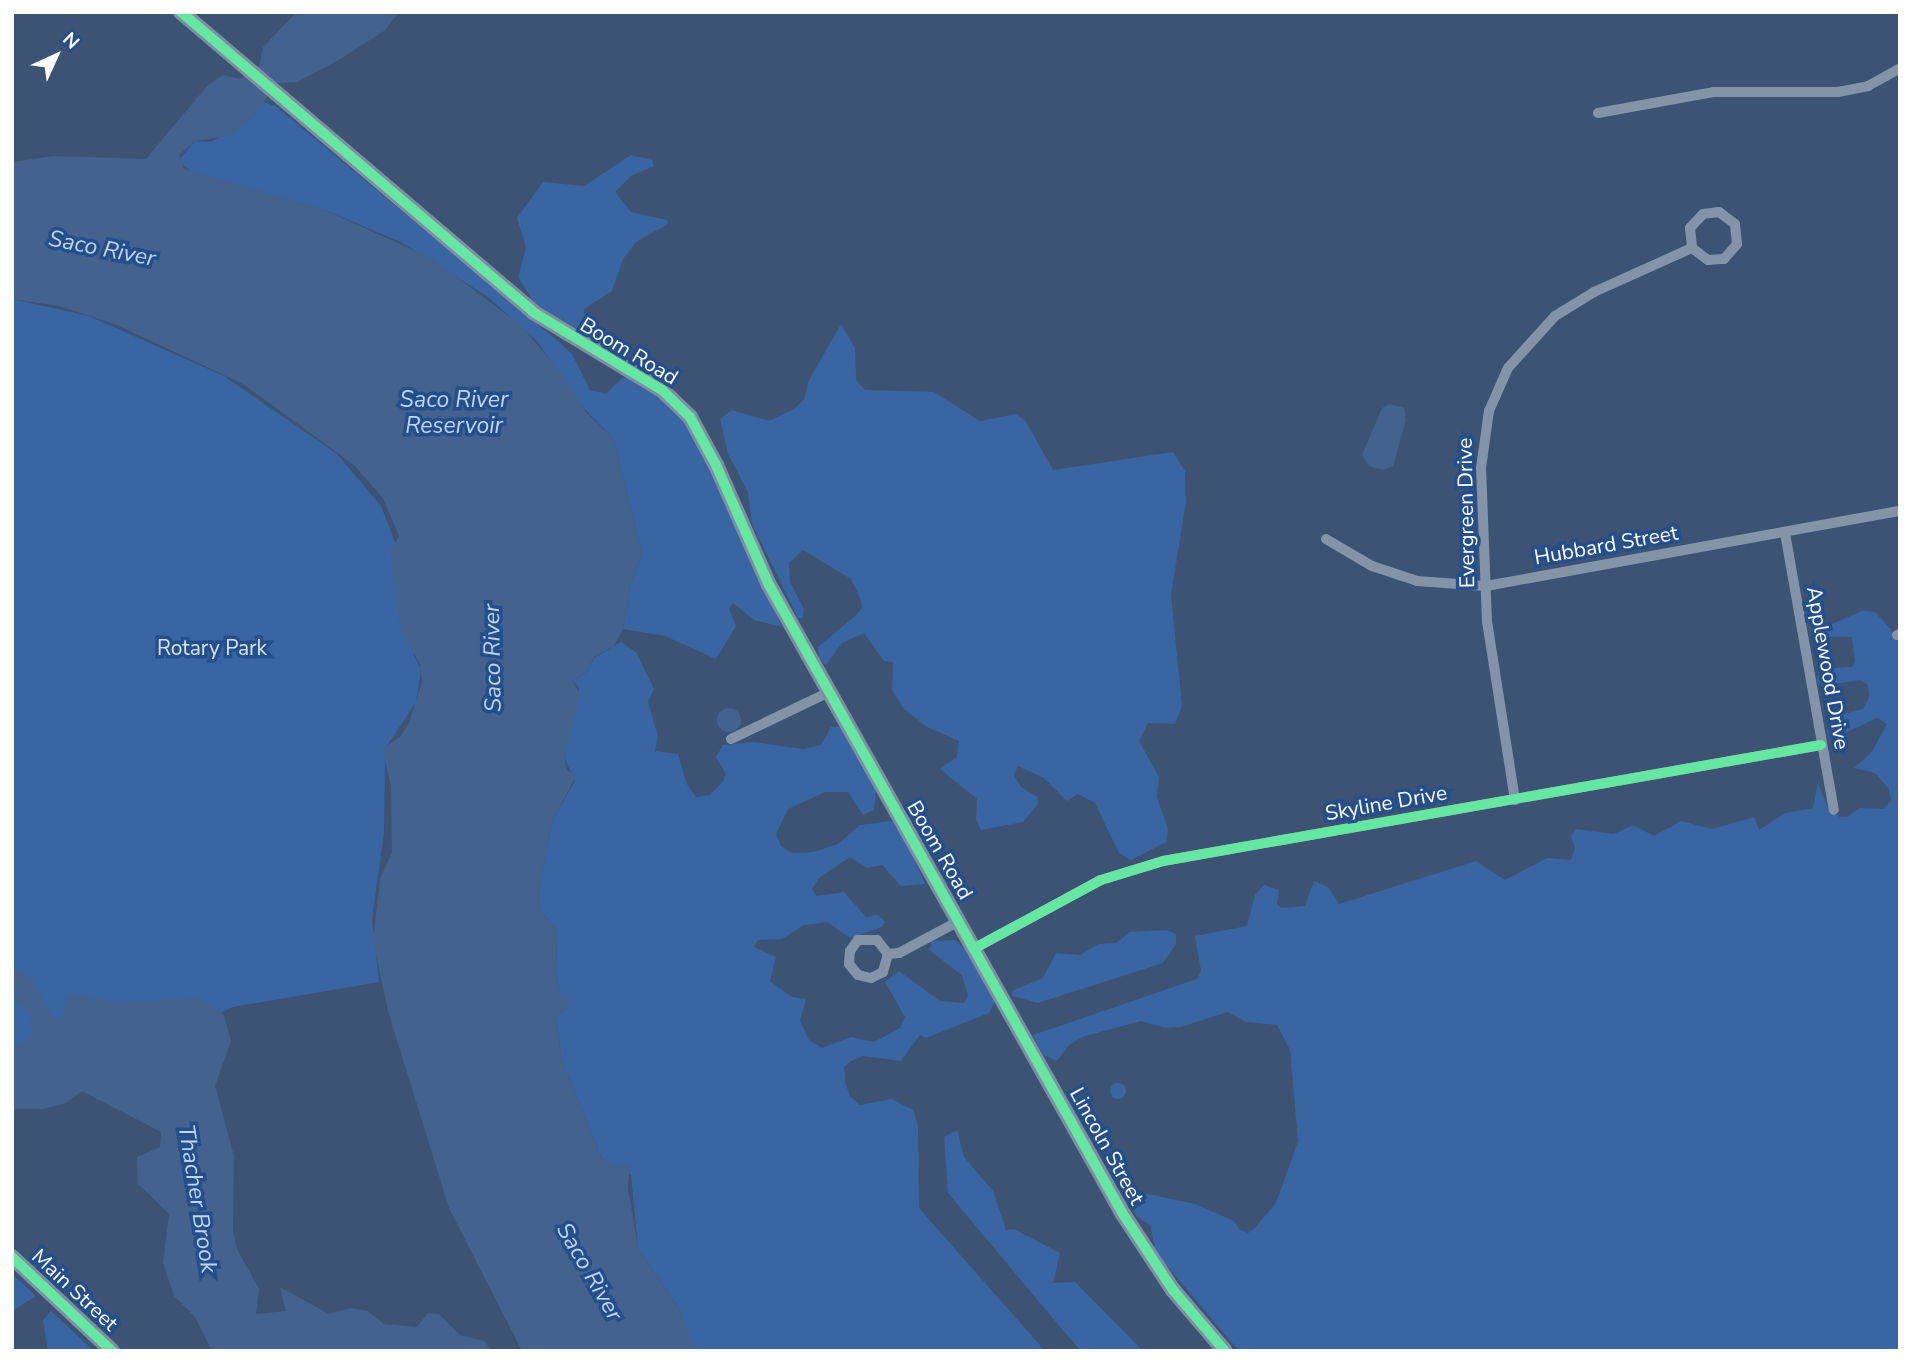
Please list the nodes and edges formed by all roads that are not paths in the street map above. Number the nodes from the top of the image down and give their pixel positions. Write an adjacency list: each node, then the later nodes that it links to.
1 (181, 12): 9 (street, Boom Road)
2 (1900, 68): 3 (street)
3 (1598, 113)
4 (1692, 248): 4 (street); 8 (street, Evergreen Drive)
5 (1900, 511): 6 (street, Hubbard Street)
6 (1785, 533): 8 (street, Hubbard Street); 11 (street, Applewood Drive)
7 (1326, 539): 8 (street, Hubbard Street)
8 (1486, 586): 12 (street, Evergreen Drive)
9 (829, 692): 10 (street); 14 (street, Boom Road)
10 (732, 739)
11 (1821, 745): 12 (street, Skyline Drive); 13 (street, Applewood Drive)
12 (1515, 800): 15 (street, Skyline Drive)
13 (1834, 810)
14 (959, 921): 15 (street, Boom Road); 16 (street)
15 (975, 948): 19 (street, Lincoln Street)
16 (888, 954)
17 (12, 1257): 18 (street, Main Street)
18 (112, 1351)
19 (1225, 1351)

